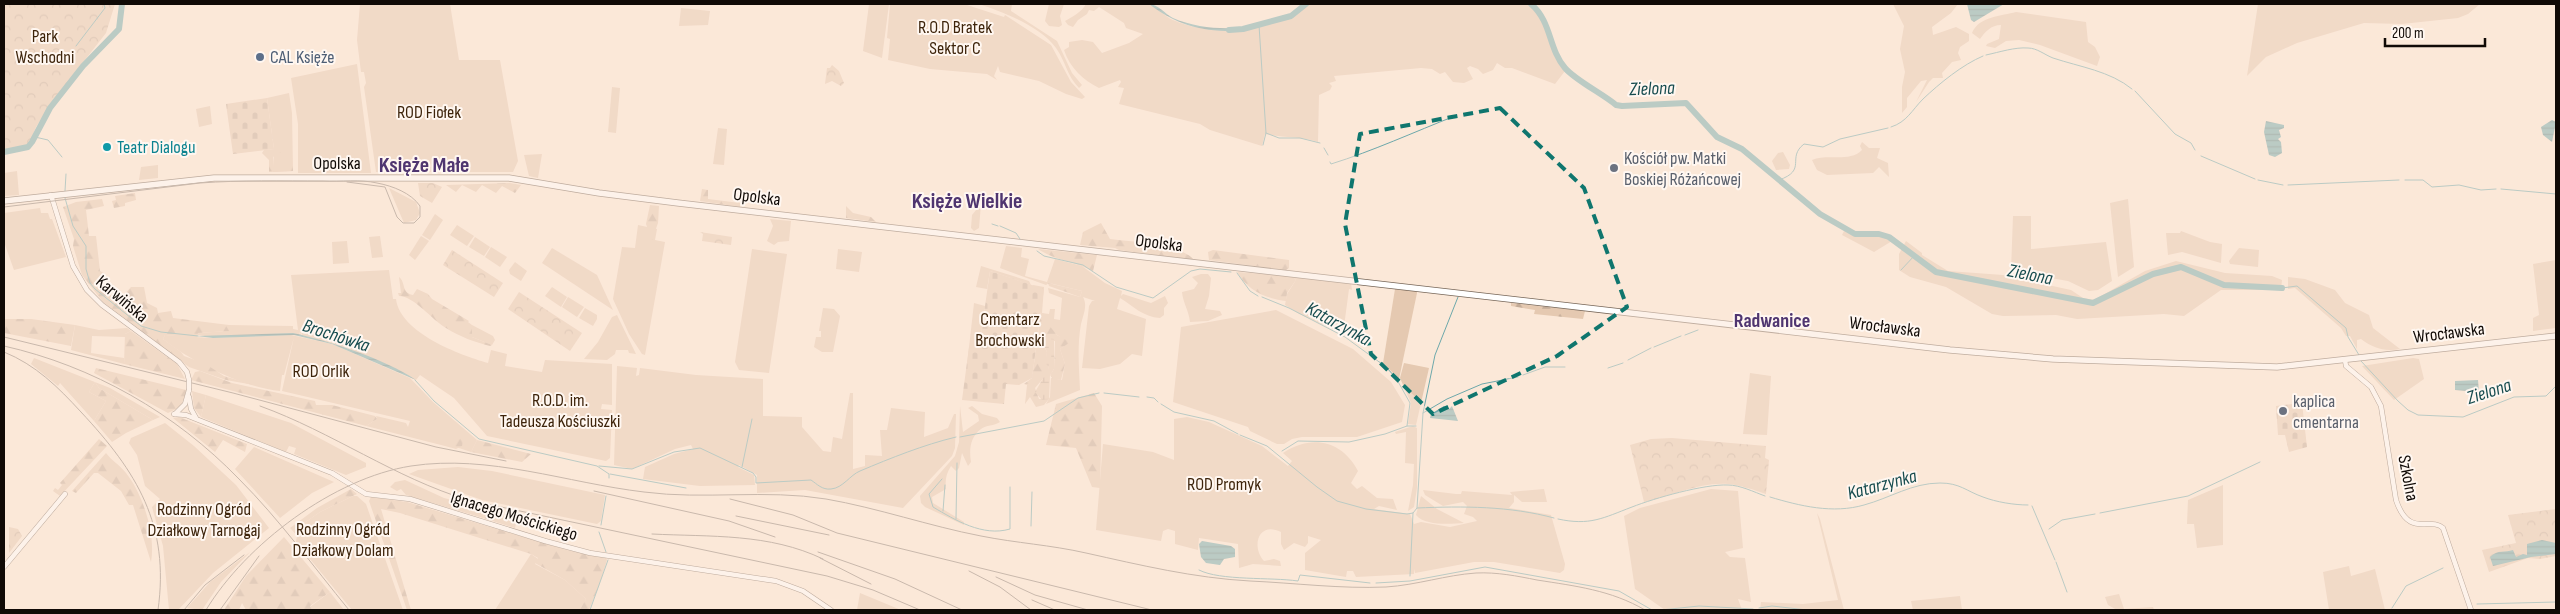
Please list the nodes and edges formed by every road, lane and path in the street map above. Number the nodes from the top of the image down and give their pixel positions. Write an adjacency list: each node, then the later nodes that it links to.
1 (51, 195): 2 (main road, Opolska); 3 (main road, Opolska); 6 (street, Karwińska, bridge)
2 (4, 201)
3 (1458, 293): 5 (main road, Wrocławska)
4 (2556, 336): 5 (main road, Wrocławska)
5 (2345, 360): 12 (street, Szkolna)
6 (189, 396): 7 (street, Karwińska); 8 (street)
7 (174, 414): 8 (street, Ignacego Mościckiego)
8 (197, 420): 11 (street, Ignacego Mościckiego)
9 (65, 494): 10 (street)
10 (4, 567)
11 (831, 610)
12 (2471, 610)

